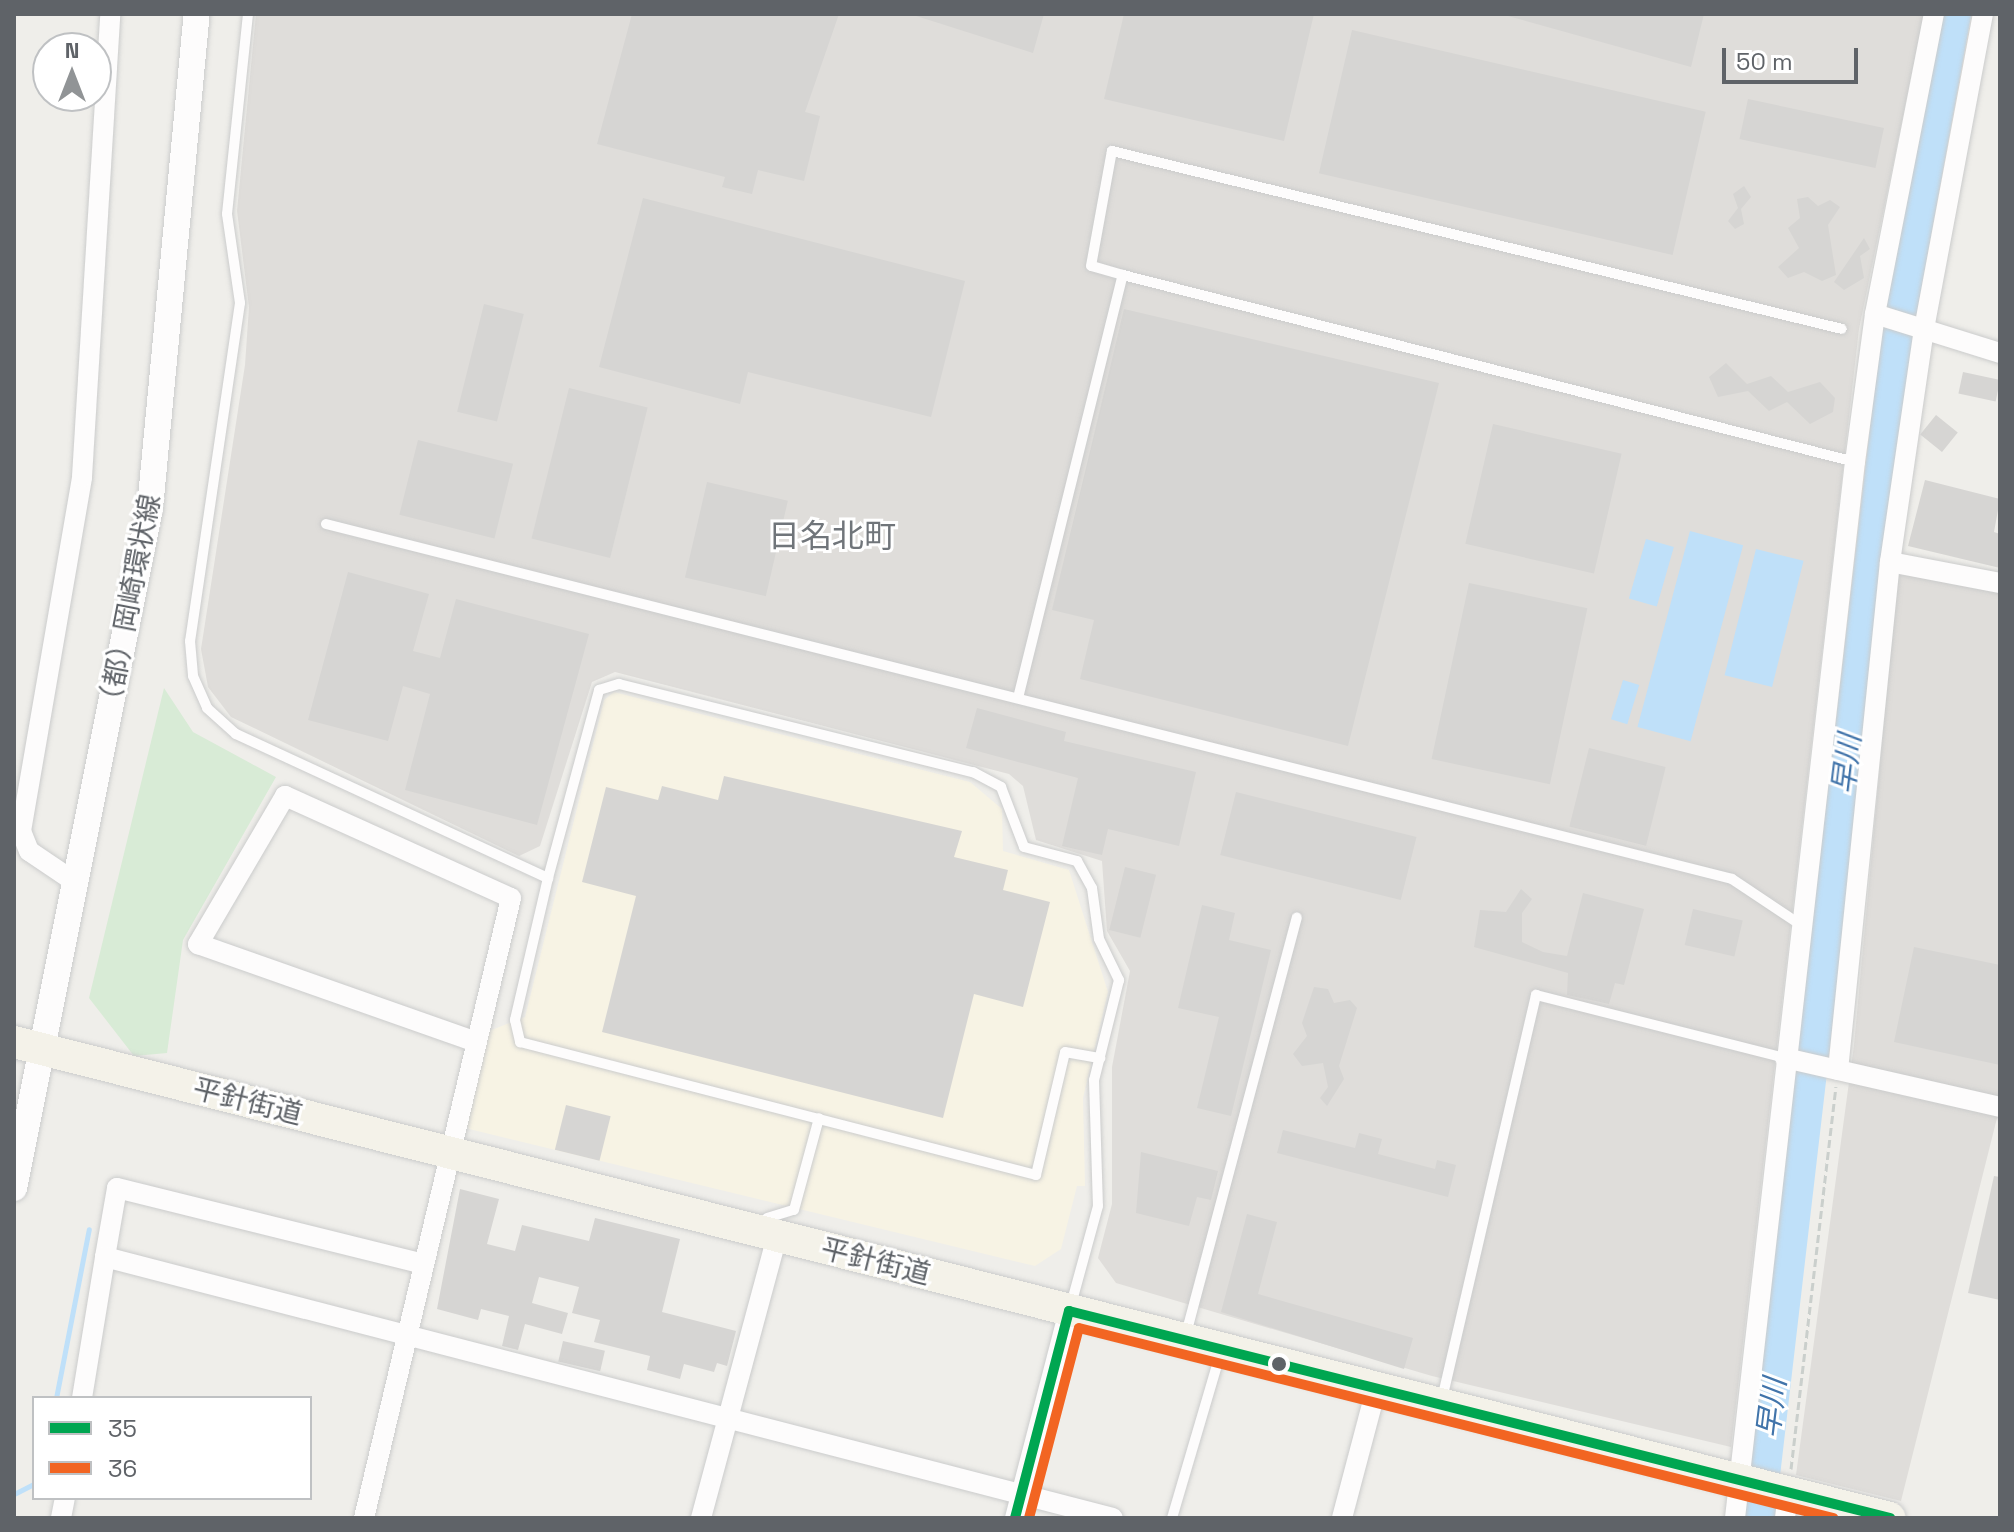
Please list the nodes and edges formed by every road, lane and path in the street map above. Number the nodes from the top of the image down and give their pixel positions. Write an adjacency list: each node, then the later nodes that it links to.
1 (110, 14): 17 (street)
2 (197, 14): 17 (street, （都）岡崎環状線)
3 (248, 14): 16 (lane)
4 (1934, 14): 7 (street)
5 (1983, 14): 9 (street)
6 (1123, 275): 8 (lane); 11 (lane); 15 (lane)
7 (1875, 314): 9 (street); 11 (street)
8 (1842, 329)
9 (1924, 329): 10 (street); 13 (street)
10 (2000, 353)
11 (1855, 462): 19 (street)
12 (326, 524): 15 (lane)
13 (1890, 562): 14 (street); 24 (street)
14 (2000, 583)
15 (1018, 698): 19 (lane)
16 (548, 878): 22 (lane); 26 (lane)
17 (75, 882): 21 (street, （都）岡崎環状線)
18 (1297, 918): 35 (lane)
19 (1801, 925): 23 (street)
20 (476, 1042): 20 (street); 27 (street)
21 (26, 1045): 27 (main road, 平針街道); 28 (street, （都）岡崎環状線)
22 (1100, 1058): 26 (lane); 33 (lane)
23 (1785, 1058): 24 (street); 39 (lane); 41 (street)
24 (1838, 1070): 25 (street); 43 (path)
25 (2000, 1107)
26 (819, 1118): 29 (lane)
27 (451, 1153): 29 (main road, 平針街道); 32 (street)
28 (14, 1188)
29 (694, 1215): 30 (main road, 平針街道)
30 (777, 1236): 33 (main road, 平針街道); 40 (street)
31 (105, 1257): 32 (street); 34 (street); 38 (street)
32 (423, 1264): 34 (street)
33 (1069, 1311): 35 (main road, 平針街道); 42 (street)
34 (406, 1337): 40 (street); 44 (street)
35 (1184, 1340): 36 (main road, 平針街道)
36 (1222, 1350): 37 (main road, 平針街道); 48 (lane)
37 (1376, 1389): 39 (main road, 平針街道); 49 (street)
38 (82, 1396)
39 (1440, 1405): 41 (main road, 平針街道)
40 (728, 1419): 42 (street); 45 (street)
41 (1738, 1481): 43 (main road, 平針街道); 50 (street)
42 (1021, 1494): 46 (street); 47 (street)
43 (1786, 1505): 51 (main road)
44 (364, 1518)
45 (701, 1518)
46 (1015, 1518)
47 (1113, 1518)
48 (1172, 1518)
49 (1342, 1518)
50 (1735, 1518)
51 (1890, 1518)

